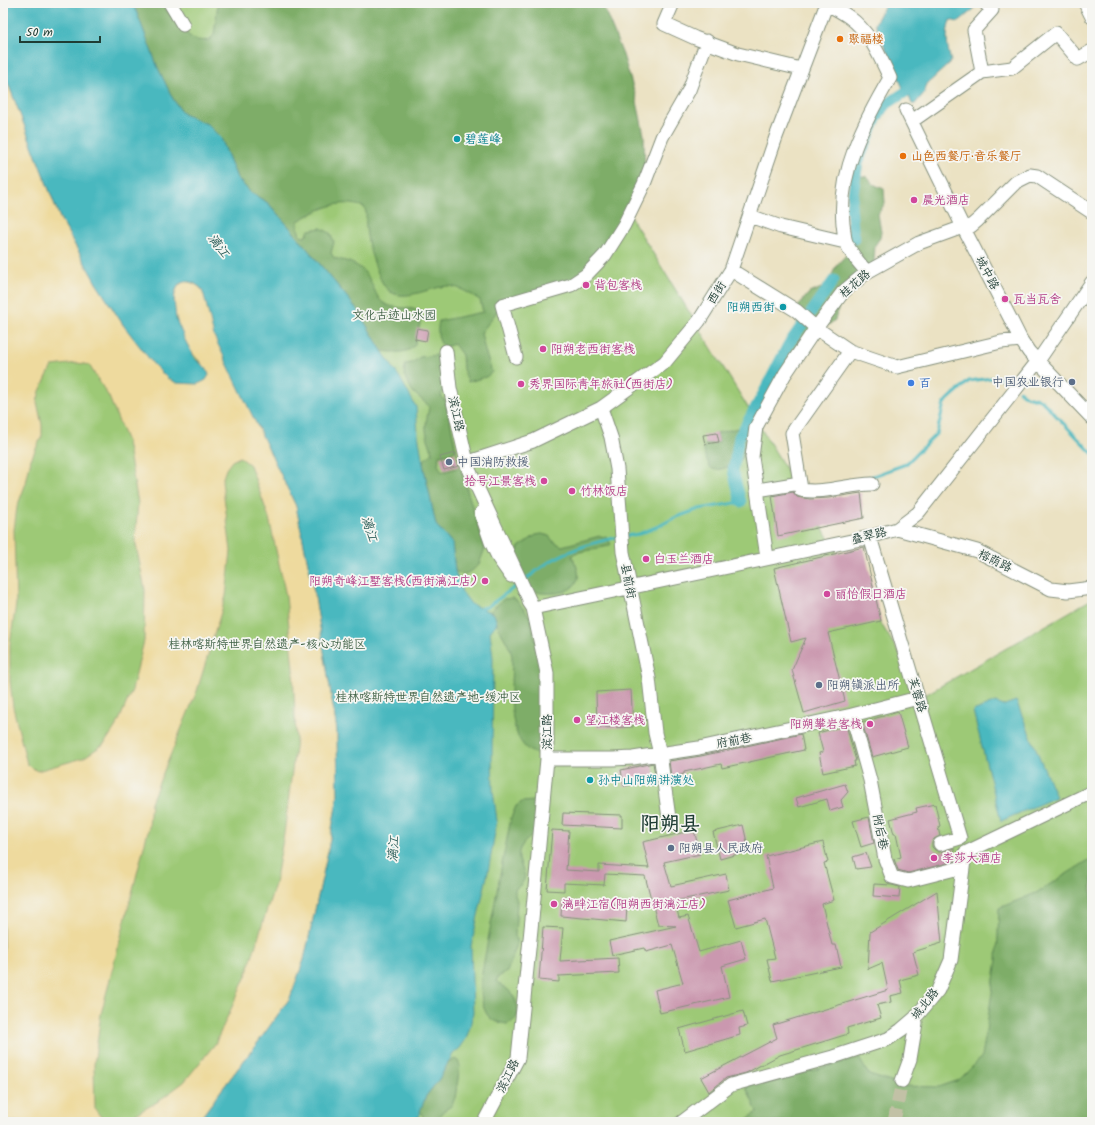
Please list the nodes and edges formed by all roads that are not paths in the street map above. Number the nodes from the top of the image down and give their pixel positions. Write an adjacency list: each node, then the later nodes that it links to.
1 (170, 3): 7 (street)
2 (673, 3): 8 (street)
3 (985, 3): 11 (street)
4 (1085, 3): 6 (street)
5 (827, 4): 10 (street, 西街); 15 (street)
6 (1092, 17)
7 (183, 25)
8 (707, 41): 10 (street); 23 (street)
9 (1092, 51): 11 (street)
10 (801, 69): 13 (street, 西街)
11 (982, 72): 14 (street, 城中路)
12 (1092, 210): 14 (street, 桂花路)
13 (750, 216): 15 (street); 16 (street, 西街)
14 (963, 227): 17 (street, 桂花路); 20 (street, 城中路)
15 (845, 242): 17 (street)
16 (731, 270): 19 (street); 25 (street, 西街)
17 (867, 272): 19 (street, 桂花路)
18 (1092, 282): 24 (street, 叠翠路)
19 (816, 328): 22 (street); 30 (street, 桂花路)
20 (1021, 340): 22 (street); 24 (street, 城中路)
21 (446, 351): 27 (street, 滨江路)
22 (850, 351): 28 (street)
23 (516, 357)
24 (1038, 361): 26 (street, 城中路); 31 (street, 叠翠路)
25 (601, 408): 27 (street, 西街); 34 (street, 县前街)
26 (1092, 418)
27 (466, 464): 36 (street); 36 (street, 滨江路)
28 (800, 483): 29 (street); 30 (street)
29 (872, 484)
30 (757, 492): 33 (street, 桂花路)
31 (897, 529): 32 (street, 叠翠路); 35 (street, 榕荫路)
32 (870, 537): 33 (street, 叠翠路); 36 (street); 37 (street, 芙蓉路); 43 (street)
33 (767, 557): 34 (street, 叠翠路)
34 (629, 587): 36 (street, 叠翠路); 39 (street, 县前街)
35 (1092, 588)
36 (533, 608): 40 (street, 滨江路)
37 (918, 698): 38 (street, 府前巷); 43 (street, 芙蓉路)
38 (852, 715): 39 (street, 府前巷); 46 (street, 附后巷)
39 (660, 754): 40 (street, 府前巷); 42 (street, 县前街)
40 (547, 759): 49 (street, 滨江路)
41 (1092, 792): 45 (street)
42 (670, 825)
43 (960, 838): 44 (street); 45 (street, 芙蓉路)
44 (940, 844)
45 (965, 853): 46 (street, 城北路)
46 (962, 867): 47 (street, 城北路)
47 (915, 1018): 48 (street); 50 (street, 城北路)
48 (902, 1081)
49 (484, 1122)
50 (682, 1122)

